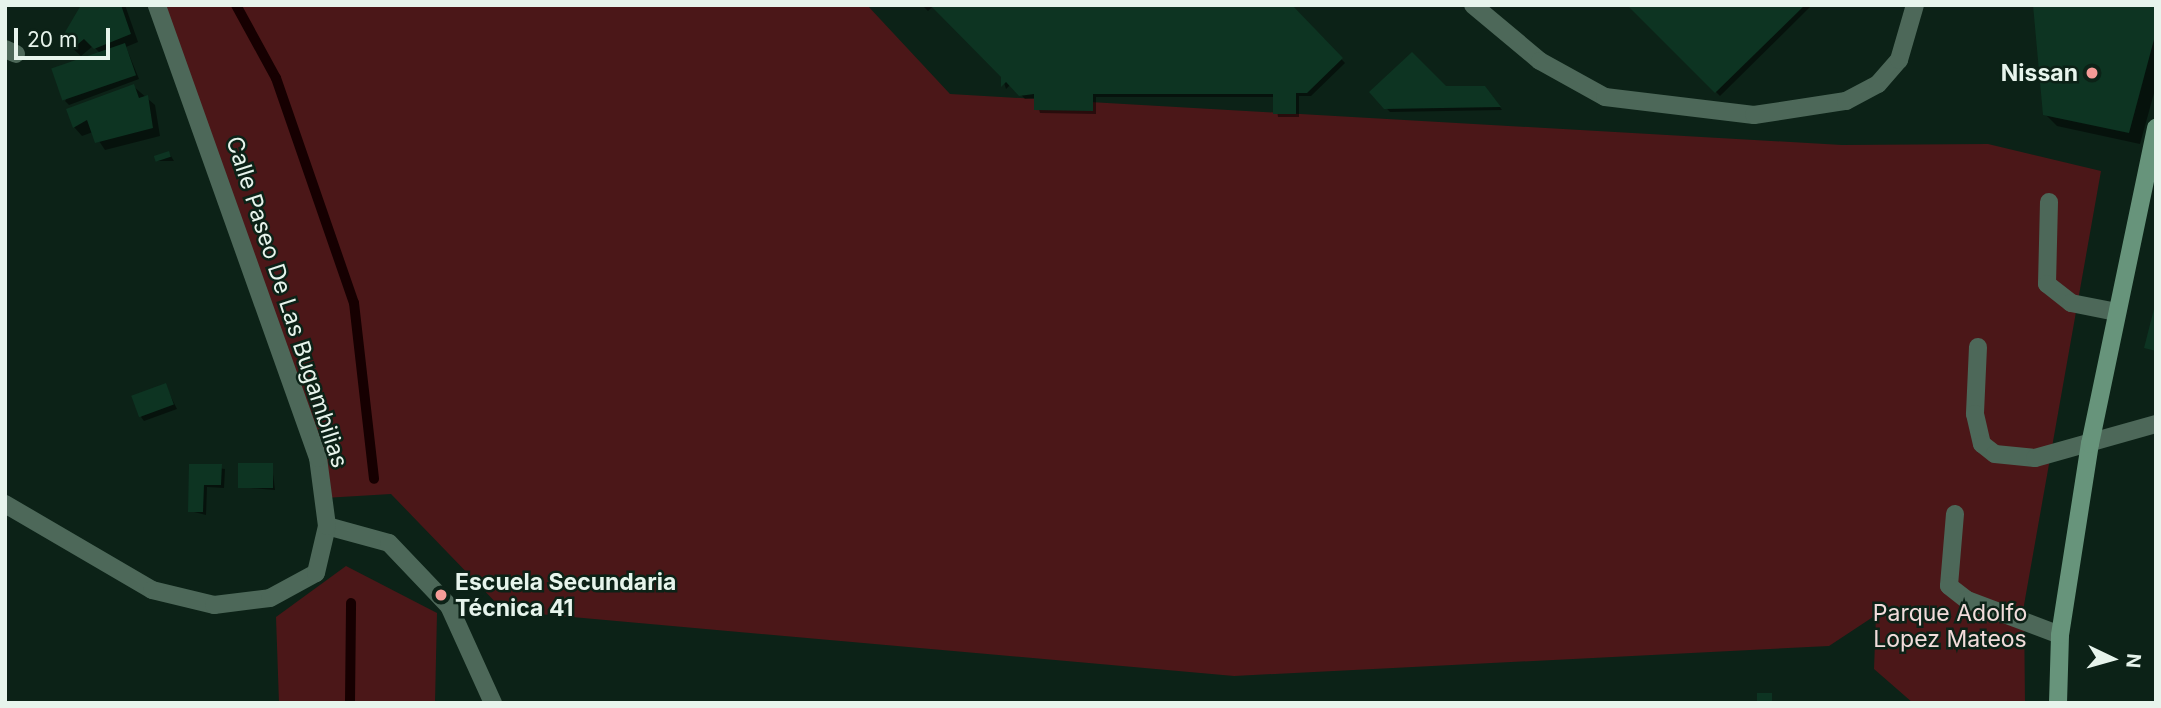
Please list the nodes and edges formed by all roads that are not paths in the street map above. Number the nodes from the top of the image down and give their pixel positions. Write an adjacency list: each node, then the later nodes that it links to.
1 (157, 5): 13 (street, Calle Paseo De Las Bugambilias)
2 (1473, 5): 3 (street)
3 (1915, 5)
4 (2156, 128): 5 (street)
5 (2151, 153): 7 (street)
6 (2049, 202): 7 (street)
7 (2117, 312): 10 (street)
8 (1978, 347): 10 (street)
9 (2156, 424): 10 (street)
10 (2090, 444): 14 (street)
11 (5, 504): 13 (street, Calle Paseo De Las Bugambilias)
12 (1955, 514): 14 (street)
13 (327, 526): 15 (street)
14 (2060, 635): 16 (street)
15 (493, 703)
16 (2058, 703)

